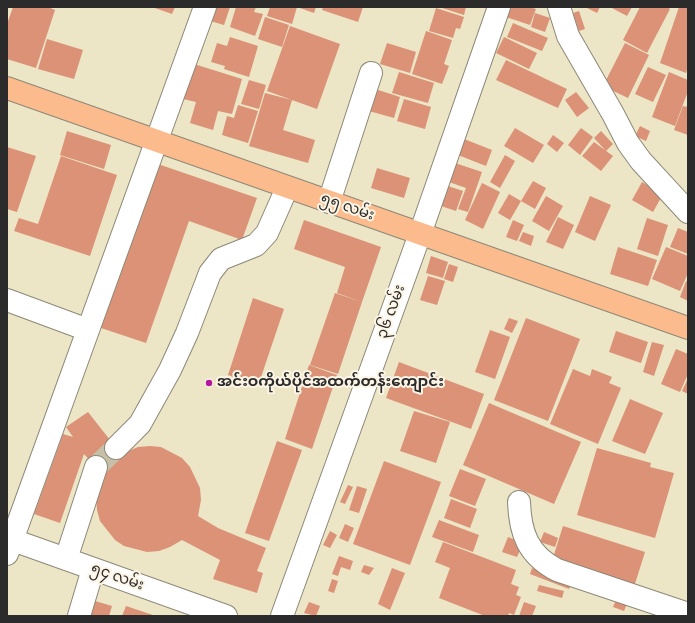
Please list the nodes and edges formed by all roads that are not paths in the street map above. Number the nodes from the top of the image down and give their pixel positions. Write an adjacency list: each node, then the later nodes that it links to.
1 (205, 7): 6 (street)
2 (499, 7): 10 (street, ၃၆ လမ်း)
3 (559, 7): 9 (street)
4 (371, 73): 8 (street)
5 (7, 88): 6 (main road, ၅၅ လမ်း)
6 (157, 141): 7 (main road, ၅၅ လမ်း); 13 (street)
7 (287, 188): 8 (main road, ၅၅ လမ်း); 14 (street)
8 (329, 202): 10 (main road, ၅၅ လမ်း)
9 (688, 212)
10 (420, 234): 12 (main road, ၅၅ လမ်း); 23 (street, ၃၆ လမ်း)
11 (7, 300): 13 (street)
12 (688, 328)
13 (88, 330): 17 (street)
14 (116, 448)
15 (96, 467): 18 (street)
16 (519, 502): 20 (street)
17 (9, 544): 18 (street, ၅၄ လမ်း)
18 (66, 559): 19 (street, ၅၄ လမ်း)
19 (93, 570): 21 (street); 22 (street, ၅၄ လမ်း)
20 (688, 614)
21 (79, 616)
22 (226, 616)
23 (282, 616)

